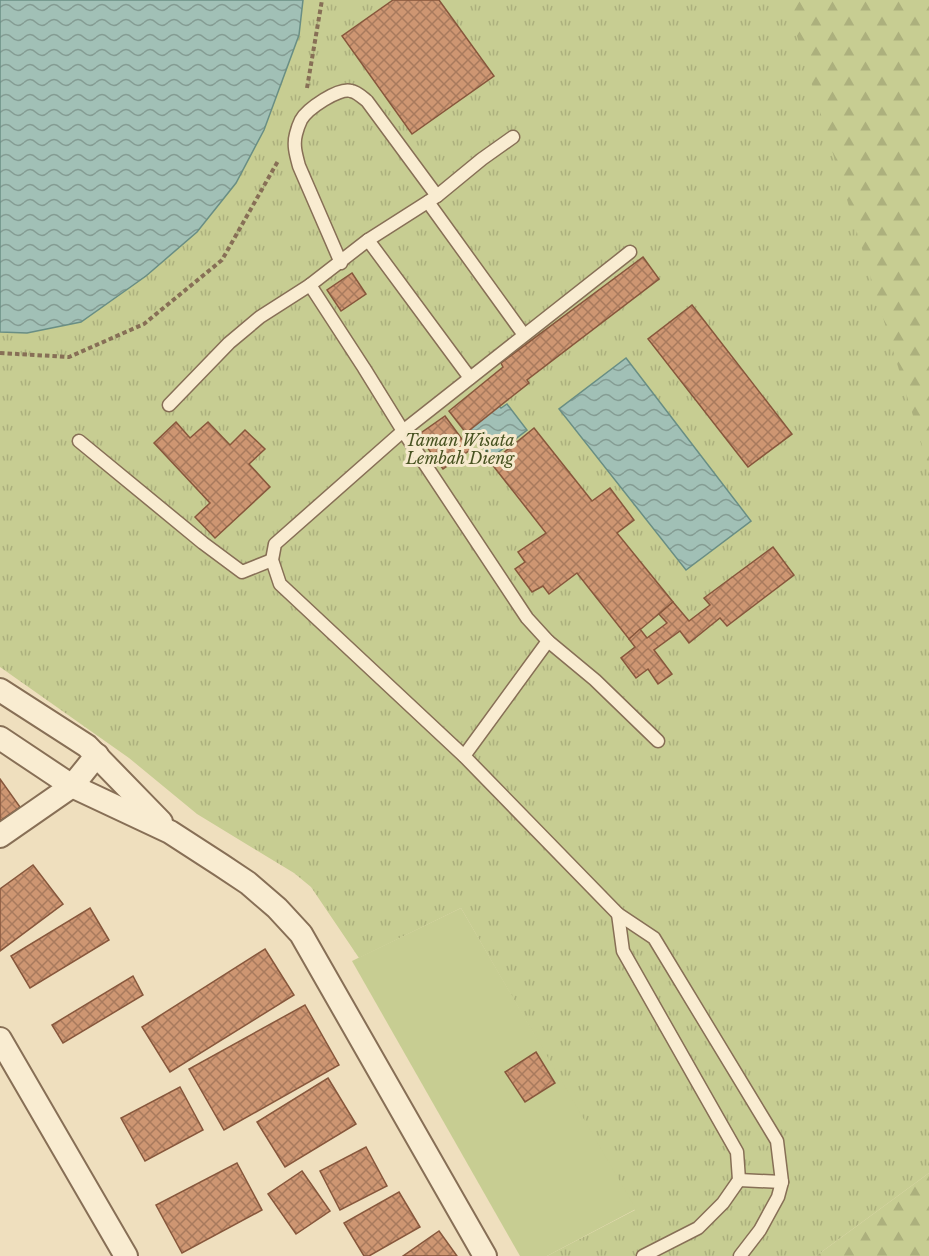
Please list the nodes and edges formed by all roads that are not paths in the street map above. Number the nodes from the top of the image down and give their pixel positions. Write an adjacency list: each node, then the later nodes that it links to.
1 (513, 137): 2 (lane)
2 (432, 199): 3 (lane); 5 (lane); 7 (lane)
3 (368, 240): 5 (lane); 8 (lane)
4 (630, 252): 7 (lane)
5 (341, 263): 6 (lane)
6 (310, 285): 9 (lane); 10 (lane)
7 (524, 335): 8 (lane)
8 (470, 378): 10 (lane)
9 (169, 405)
10 (403, 431): 12 (lane); 13 (lane)
11 (79, 441): 12 (lane)
12 (272, 561): 18 (lane)
13 (548, 642): 16 (lane); 18 (lane)
14 (0, 690): 17 (street)
15 (0, 738): 19 (street)
16 (657, 741)
17 (97, 755): 19 (street); 20 (street)
18 (464, 756): 22 (lane)
19 (72, 786): 20 (street); 21 (street)
20 (170, 832): 27 (street)
21 (0, 836)
22 (618, 914): 24 (lane); 25 (lane)
23 (0, 1040): 26 (street)
24 (739, 1180): 25 (lane); 28 (lane)
25 (782, 1182): 29 (lane)
26 (126, 1256)
27 (485, 1256)
28 (643, 1256)
29 (740, 1256)

